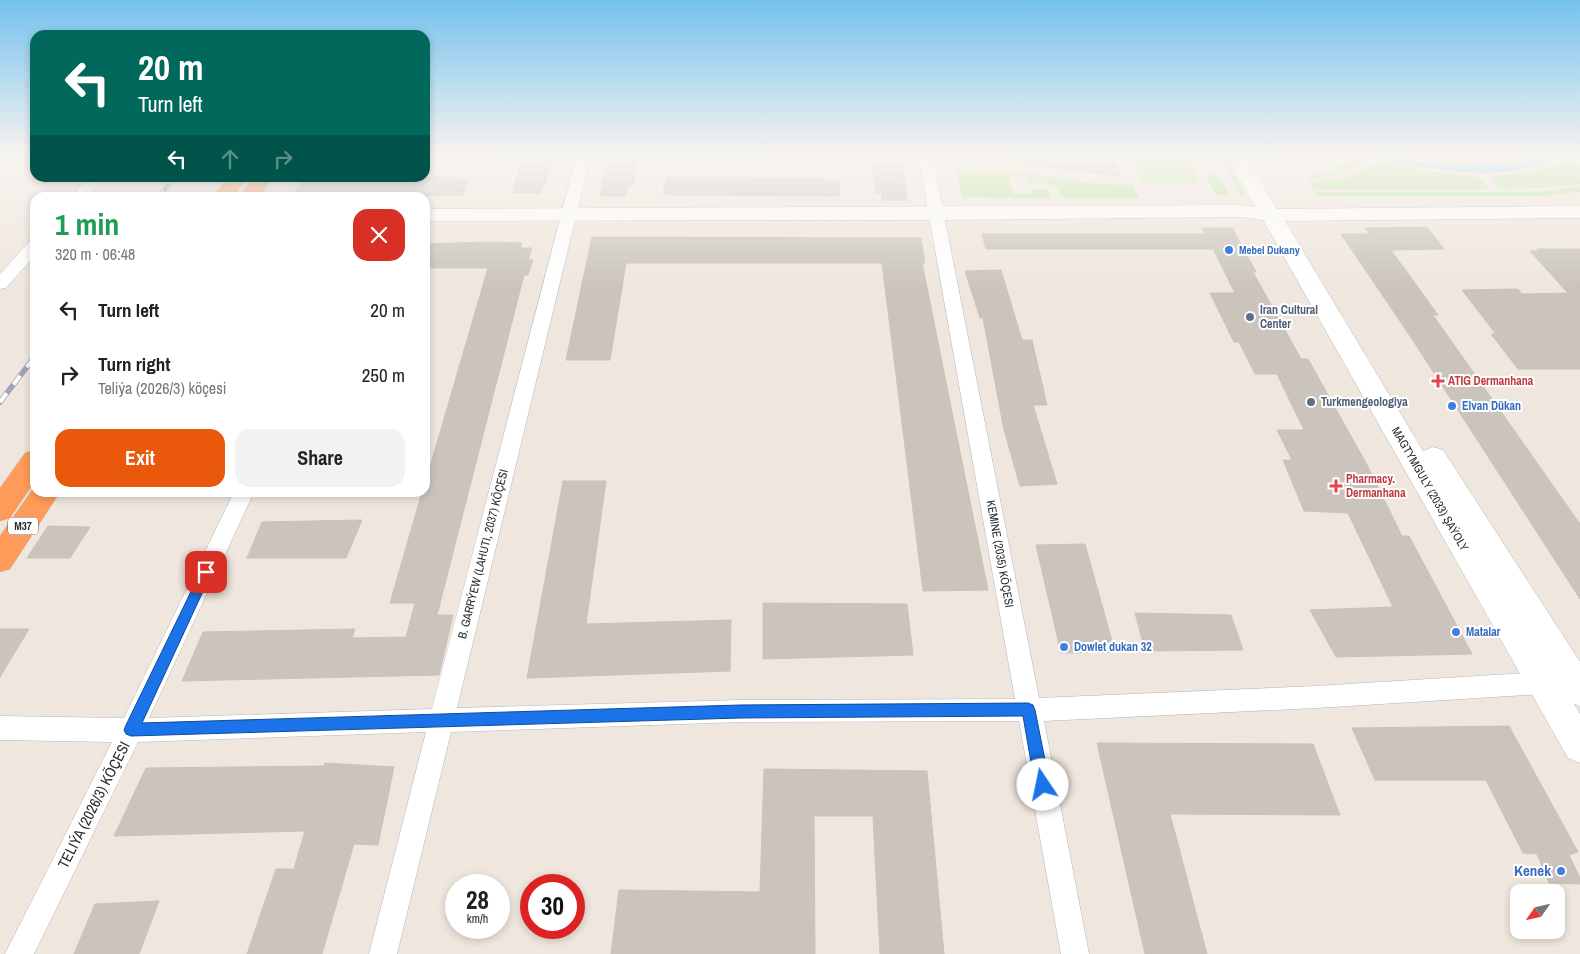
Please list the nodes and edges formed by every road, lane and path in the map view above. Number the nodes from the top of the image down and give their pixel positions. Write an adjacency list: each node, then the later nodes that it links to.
1 (573, 199): 9 (street, B. GARRÝEW (LAHUTI, 2037) KÖÇESI)
2 (934, 199): 8 (street, KEMINE (2035) KÖÇESI)
3 (1263, 199): 6 (main road, MAGTYMGULY (2033) ŞAÝOLY)
4 (1265, 199): 6 (main road, MAGTYMGULY (2033) ŞAÝOLY)
5 (1580, 202): 6 (main road)
6 (1270, 210): 7 (main road); 8 (main road); 18 (main road, MAGTYMGULY (2033) ŞAÝOLY); 19 (main road, MAGTYMGULY (2033) ŞAÝOLY)
7 (1580, 212)
8 (937, 214): 9 (main road); 20 (street, KEMINE (2035) KÖÇESI)
9 (569, 215): 10 (main road); 21 (street, B. GARRÝEW (LAHUTI, 2037) KÖÇESI)
10 (430, 216)
11 (30, 251): 12 (street)
12 (0, 284)
13 (30, 467): 16 (highway, M37)
14 (43, 497): 17 (highway, M37)
15 (242, 497): 23 (street, TELIÝA (2026/3) KÖÇESI)
16 (0, 510)
17 (0, 560)
18 (1543, 683): 19 (street); 20 (street); 24 (main road, MAGTYMGULY (2033) ŞAÝOLY)
19 (1578, 686)
20 (1028, 710): 21 (street); 27 (street, KEMINE (2035) KÖÇESI)
21 (441, 721): 23 (street); 26 (street, B. GARRÝEW (LAHUTI, 2037) KÖÇESI)
22 (0, 728): 23 (street)
23 (131, 730): 25 (street, TELIÝA (2026/3) KÖÇESI)
24 (1580, 746)
25 (19, 954)
26 (383, 954)
27 (1075, 954)

